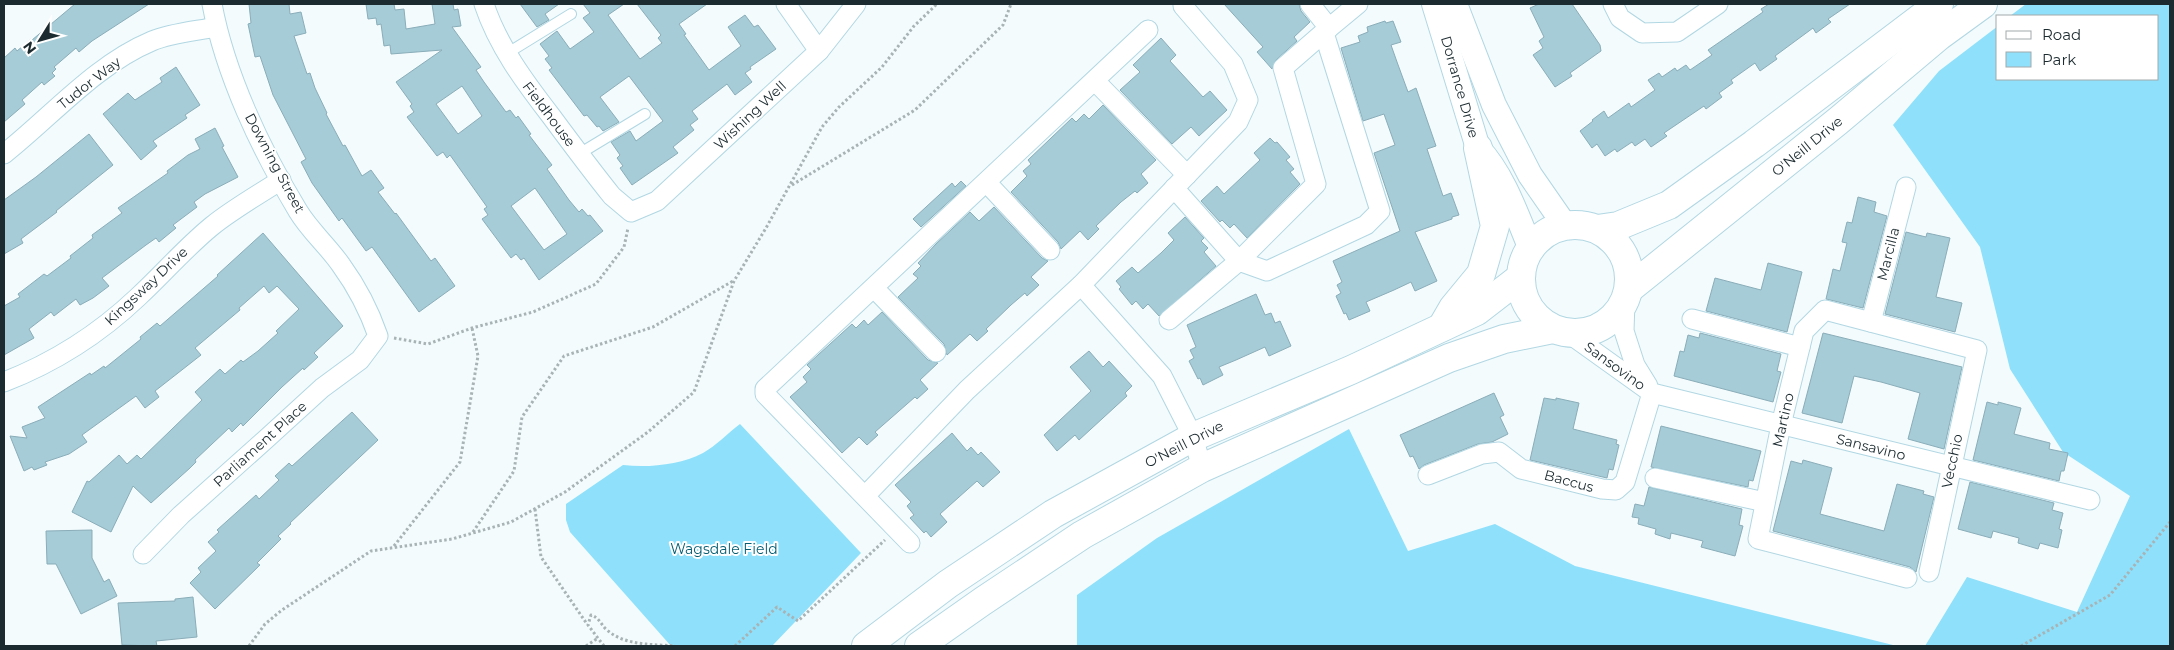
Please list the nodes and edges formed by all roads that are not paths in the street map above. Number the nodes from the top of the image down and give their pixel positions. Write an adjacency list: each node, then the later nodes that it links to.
1 (212, 4): 15 (street, Downing Street)
2 (484, 4): 19 (street, Fieldhouse)
3 (786, 4): 18 (street)
4 (856, 4): 18 (street, Wishing Well)
5 (1183, 4): 26 (street)
6 (1310, 4): 17 (street)
7 (1358, 4): 17 (street)
8 (1434, 4): 22 (street, Dorrance Drive)
9 (1455, 4): 30 (street, Dorrance Drive)
10 (1612, 4): 11 (street)
11 (1718, 4)
12 (1939, 4): 31 (main road)
13 (1983, 4): 38 (main road, O'Neill Drive)
14 (571, 14): 19 (lane)
15 (216, 27): 23 (street, Tudor Way); 25 (street, Downing Street)
16 (1148, 30): 20 (street)
17 (1326, 31): 34 (street); 34 (street)
18 (819, 50): 29 (street, Wishing Well)
19 (506, 54): 24 (street, Fieldhouse)
20 (1095, 81): 26 (street); 27 (street)
21 (645, 114): 24 (lane)
22 (1478, 148): 32 (street, Dorrance Drive); 42 (main road)
23 (4, 154)
24 (579, 154): 29 (street, Fieldhouse)
25 (281, 180): 44 (street, Downing Street); 47 (street, Kingsway Drive)
26 (1180, 181): 34 (street); 36 (street)
27 (987, 183): 33 (street); 37 (street)
28 (1906, 186): 41 (street, Marcilla)
29 (631, 212)
30 (1564, 224): 31 (main road); 32 (main road)
31 (1597, 229): 38 (main road)
32 (1530, 247): 35 (main road)
33 (1050, 250)
34 (1239, 261): 40 (street)
35 (1521, 277): 42 (main road, O'Neill Drive); 43 (main road)
36 (1081, 284): 50 (street); 55 (street)
37 (874, 288): 46 (street); 55 (street)
38 (1628, 295): 43 (main road, O'Neill Drive); 48 (street, Sansovino)
39 (1692, 319): 45 (street)
40 (1169, 320)
41 (1871, 322): 45 (street, Martino); 51 (street, Vecchio)
42 (1441, 328): 50 (main road, O'Neill Drive)
43 (1562, 332): 48 (street, Sansovino); 52 (main road, O'Neill Drive)
44 (378, 336): 59 (street, Parliament Place)
45 (1800, 347): 49 (street, Martino)
46 (936, 352)
47 (4, 382)
48 (1652, 393): 49 (street, Sansavino); 53 (street, Baccus)
49 (1781, 425): 51 (street, Sansavino); 57 (street, Martino)
50 (1193, 437): 52 (street); 62 (main road, O'Neill Drive)
51 (1950, 466): 56 (street, Sansavino); 60 (street, Vecchio)
52 (1202, 468): 63 (main road, O'Neill Drive)
53 (1428, 475)
54 (1655, 478): 57 (street)
55 (865, 496): 58 (street)
56 (2090, 500)
57 (1765, 502): 61 (street, Martino)
58 (904, 536)
59 (143, 554)
60 (1929, 572)
61 (1907, 578)
62 (866, 646)
63 (919, 646)

